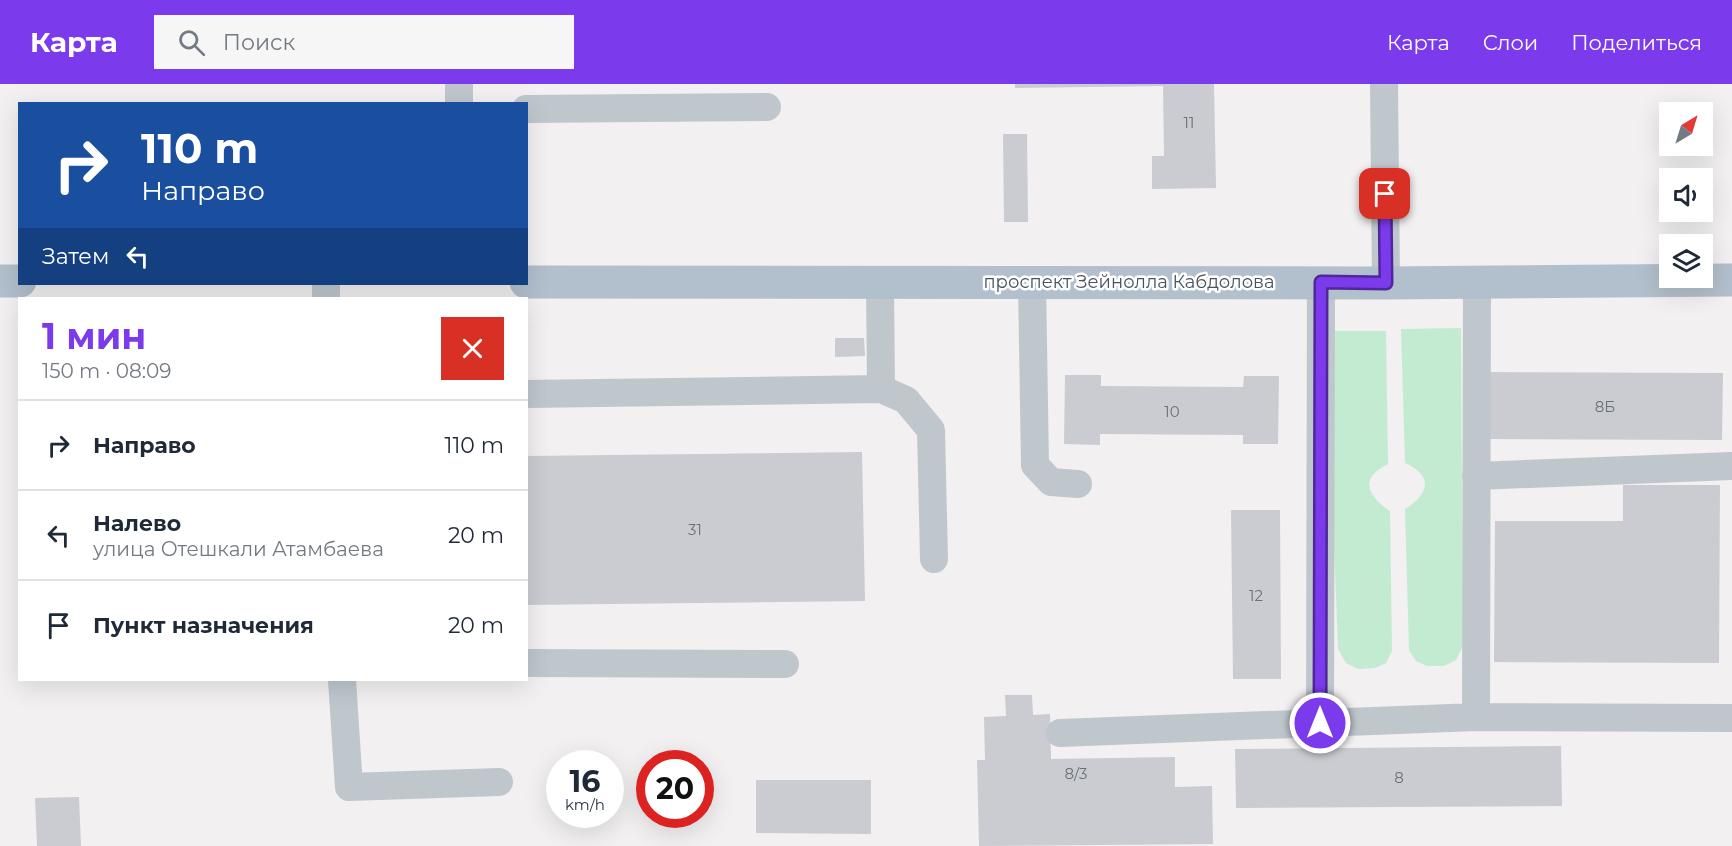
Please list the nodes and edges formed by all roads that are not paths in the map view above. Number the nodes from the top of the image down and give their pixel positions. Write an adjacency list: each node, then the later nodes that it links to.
1 (459, 84): 3 (street)
2 (1384, 84): 14 (street)
3 (459, 102)
4 (767, 107): 5 (street)
5 (528, 109)
6 (1732, 280): 13 (main road, проспект Зейнолла Кабдолова)
7 (0, 281): 8 (main road)
8 (18, 281)
9 (528, 282): 10 (main road, проспект Зейнолла Кабдолова)
10 (880, 282): 11 (main road, проспект Зейнолла Кабдолова); 15 (street)
11 (1032, 282): 12 (main road, проспект Зейнолла Кабдолова); 19 (street)
12 (1321, 282): 14 (main road, проспект Зейнолла Кабдолова); 26 (street)
13 (1477, 282): 14 (main road, проспект Зейнолла Кабдолова); 18 (street)
14 (1386, 283)
15 (881, 389): 16 (street); 20 (street)
16 (528, 394)
17 (1732, 466): 18 (street)
18 (1476, 476): 24 (street)
19 (1078, 484)
20 (934, 559)
21 (528, 663): 22 (street)
22 (785, 664)
23 (342, 681): 28 (street)
24 (1476, 717): 25 (street); 26 (street)
25 (1732, 718)
26 (1320, 723): 27 (street)
27 (1059, 733)
28 (499, 782)

